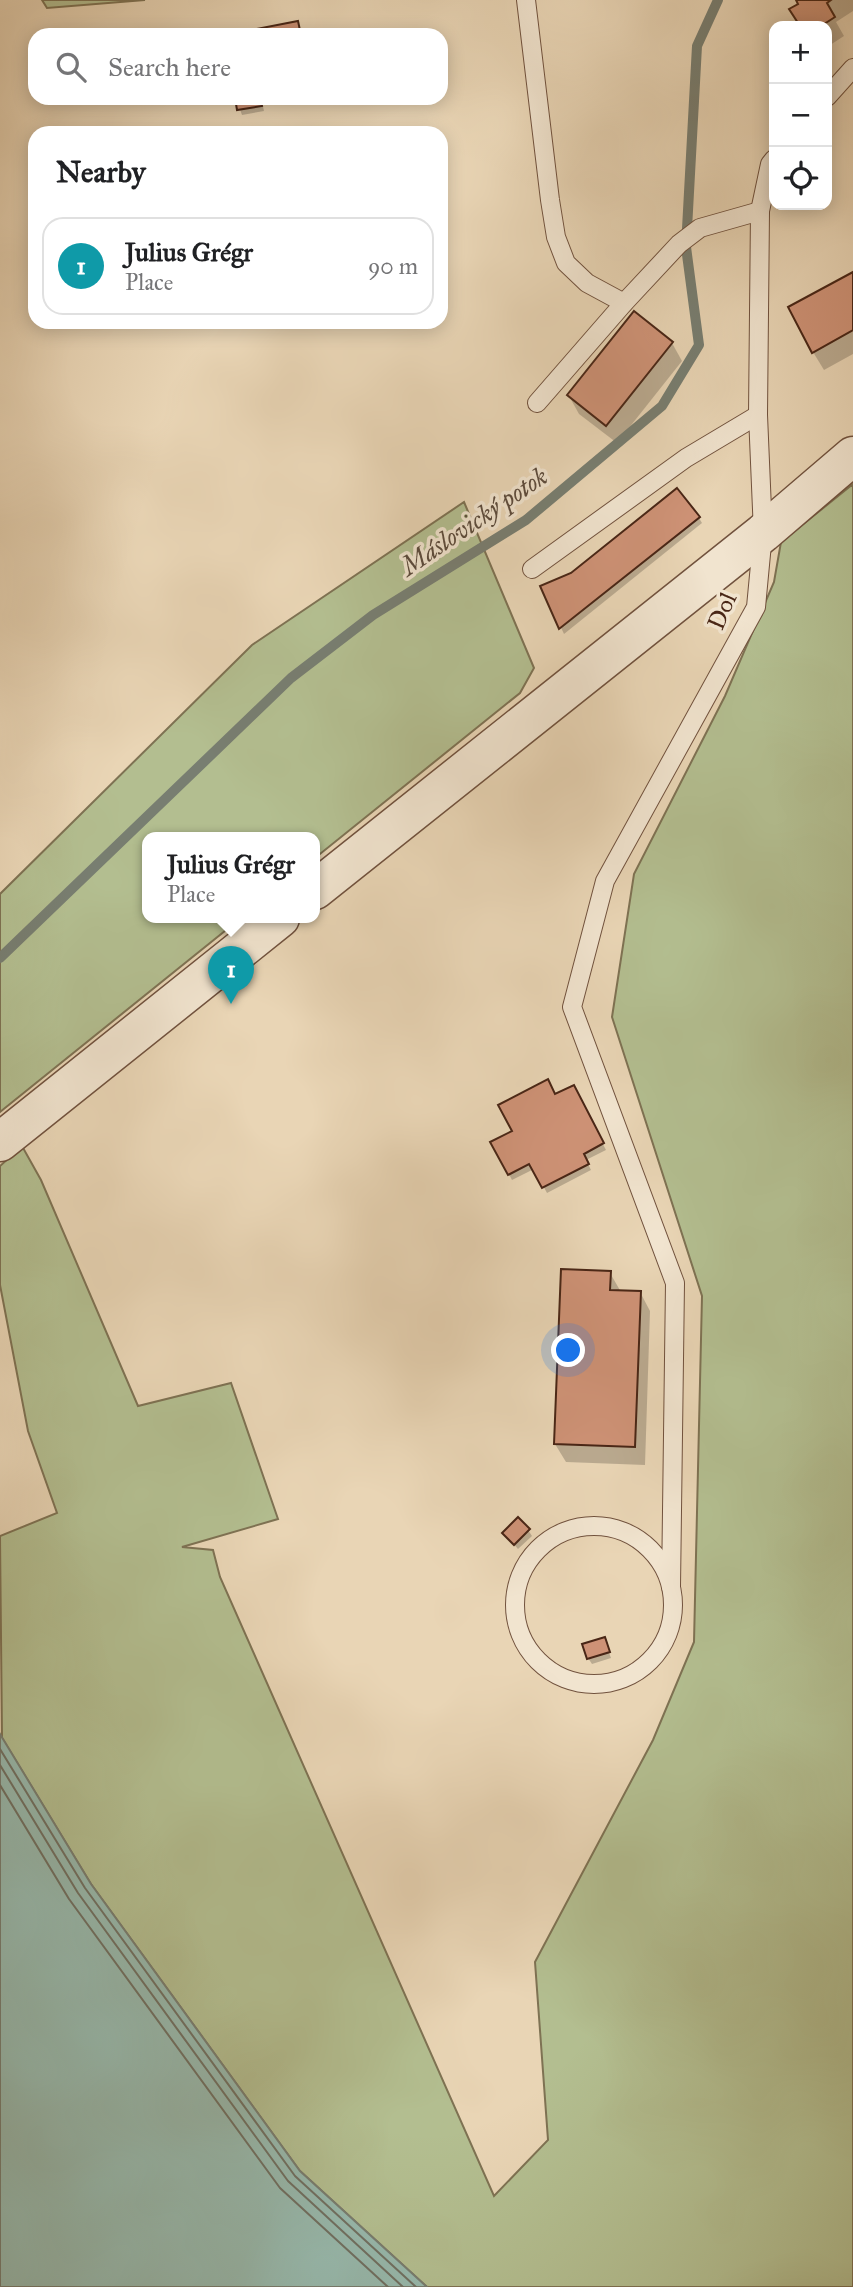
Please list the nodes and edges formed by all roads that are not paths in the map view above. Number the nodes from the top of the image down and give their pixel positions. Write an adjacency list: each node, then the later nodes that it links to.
1 (526, 0): 6 (lane)
2 (853, 68): 3 (lane)
3 (832, 91)
4 (769, 169): 5 (lane, Dol)
5 (760, 211): 6 (lane); 8 (lane, Dol)
6 (624, 303): 7 (lane)
7 (537, 403)
8 (758, 415): 10 (lane, Dol); 11 (lane)
9 (853, 456): 10 (street)
10 (763, 533): 12 (street); 15 (lane, Dol)
11 (532, 569)
12 (320, 886)
13 (274, 923): 14 (street)
14 (0, 1142)
15 (671, 1587): 15 (lane)

